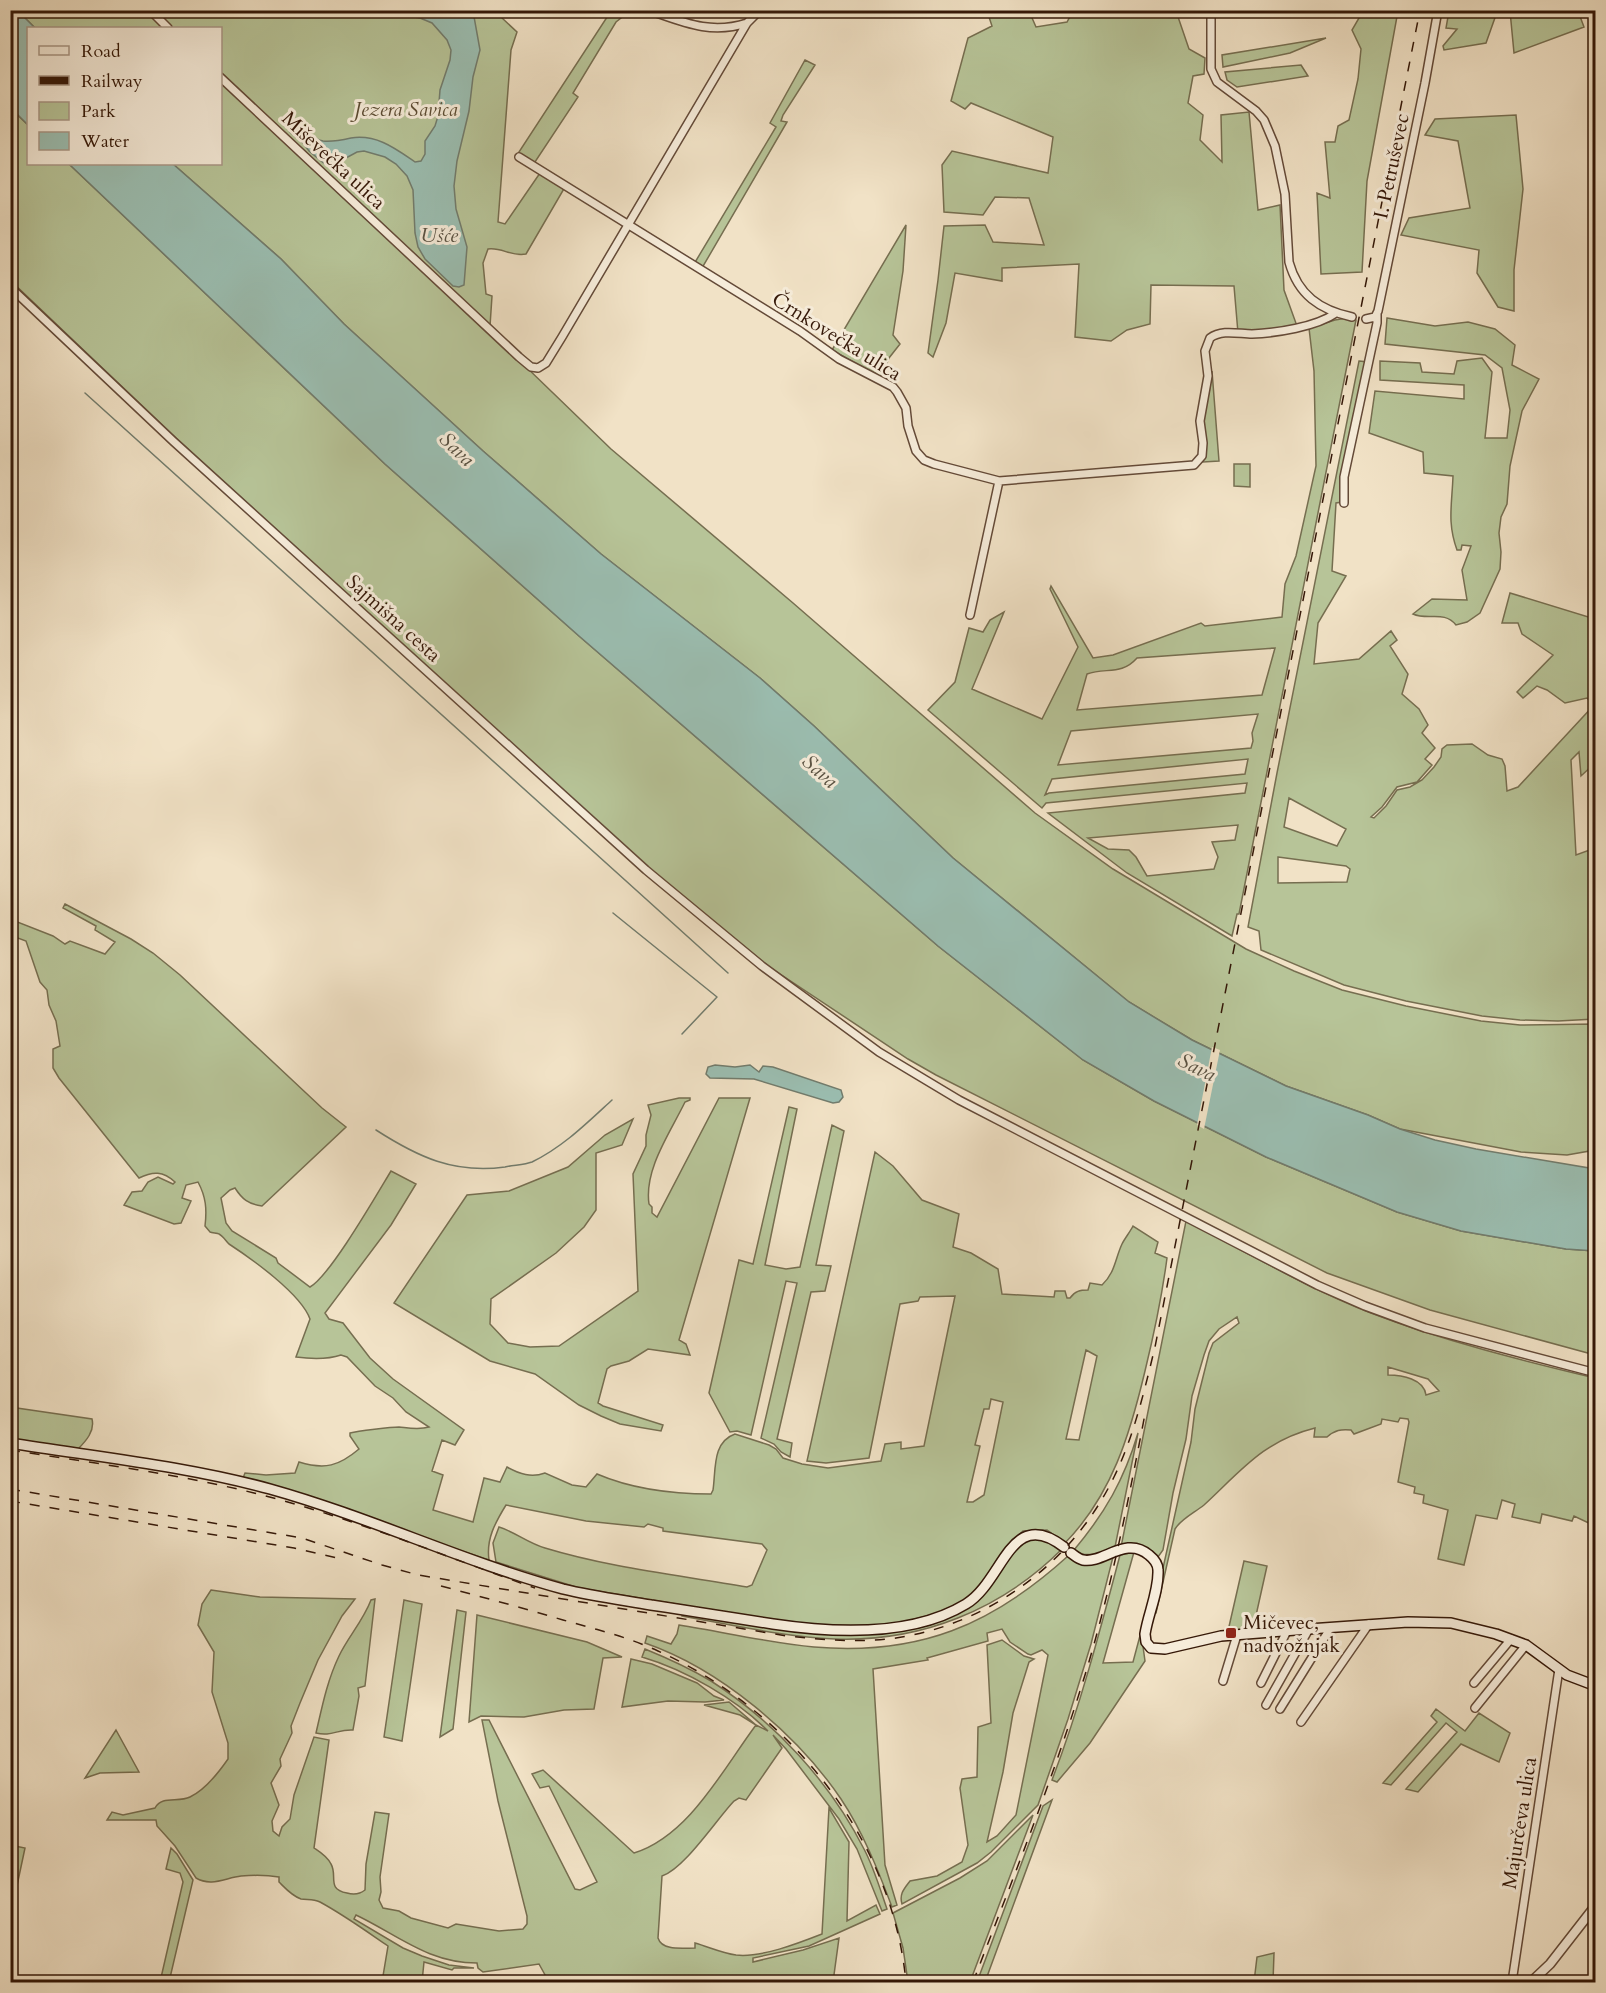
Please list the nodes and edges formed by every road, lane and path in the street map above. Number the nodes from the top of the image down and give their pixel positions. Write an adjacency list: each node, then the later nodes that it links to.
1 (150, 10): 7 (street)
2 (648, 10): 6 (street)
3 (760, 10): 6 (street)
4 (1211, 10): 12 (street)
5 (1437, 10): 13 (street, I. Petruševec)
6 (747, 23): 10 (street)
7 (167, 27)
8 (222, 79): 10 (street, Miševečka ulica)
9 (519, 157): 10 (street, Črnkovečka ulica)
10 (629, 226): 16 (street, Črnkovečka ulica)
11 (10, 287): 19 (street, Sajmišna cesta)
12 (1336, 313): 14 (street); 16 (street, Črnkovečka ulica)
13 (1377, 314): 15 (street); 17 (street, I. Petruševec)
14 (1352, 317)
15 (1366, 319)
16 (999, 481): 18 (street)
17 (1344, 502)
18 (970, 615)
19 (1596, 1373)
20 (10, 1443): 25 (main road)
21 (1369, 1624): 22 (main road); 26 (main road); 36 (street)
22 (1331, 1627): 23 (main road); 35 (street)
23 (1309, 1629): 24 (main road); 33 (street)
24 (1287, 1630): 25 (main road); 30 (street)
25 (1237, 1635): 29 (street)
26 (1511, 1639): 27 (main road); 31 (street)
27 (1526, 1645): 28 (main road); 34 (street)
28 (1559, 1669): 32 (main road); 38 (street, Majurčeva ulica)
29 (1223, 1681)
30 (1261, 1683)
31 (1474, 1683)
32 (1596, 1686)
33 (1266, 1705)
34 (1475, 1708)
35 (1280, 1709)
36 (1301, 1722)
37 (1596, 1905): 39 (street)
38 (1512, 1983)
39 (1531, 1983)

